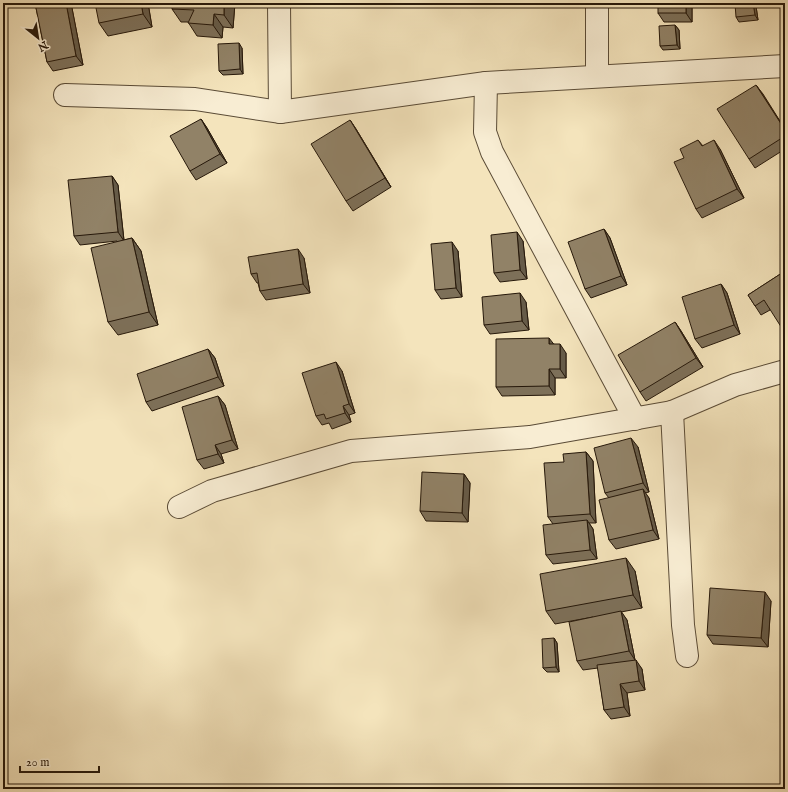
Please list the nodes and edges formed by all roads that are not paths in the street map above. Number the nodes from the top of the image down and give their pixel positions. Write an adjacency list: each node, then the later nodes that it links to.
1 (279, 3): 7 (street)
2 (597, 3): 4 (street)
3 (785, 66): 4 (street)
4 (597, 75): 5 (street)
5 (486, 83): 7 (street); 10 (street)
6 (65, 95): 7 (street)
7 (280, 112)
8 (785, 371): 9 (street)
9 (672, 412): 10 (street); 12 (street)
10 (635, 419): 11 (street)
11 (179, 507)
12 (687, 656)

